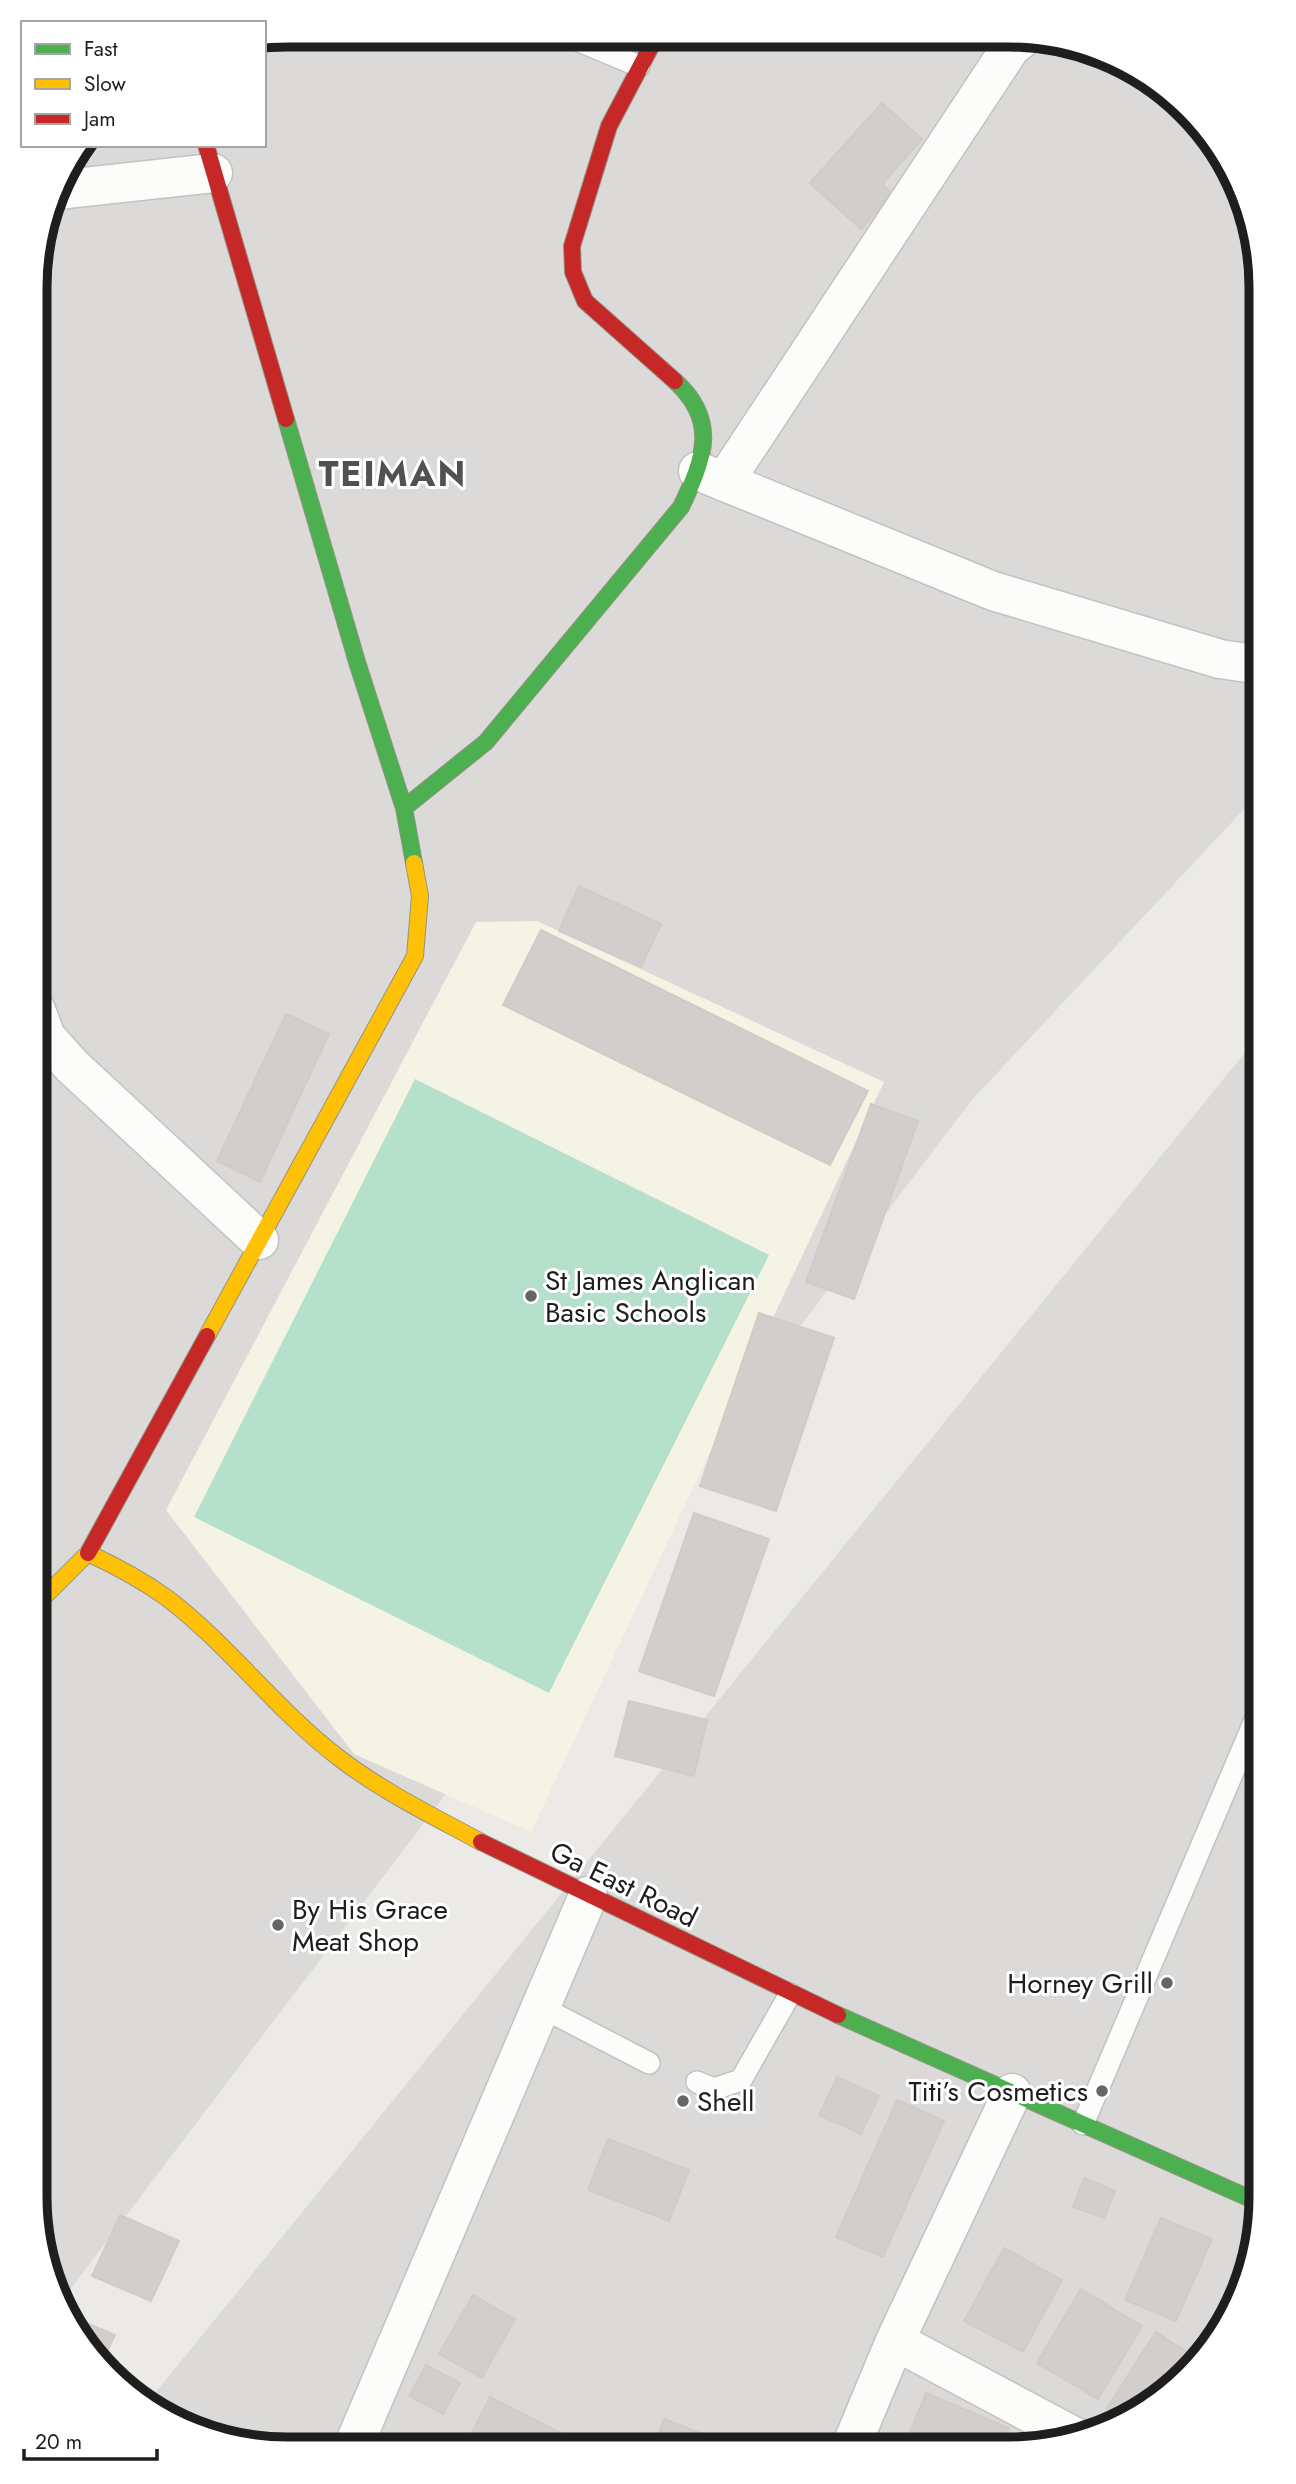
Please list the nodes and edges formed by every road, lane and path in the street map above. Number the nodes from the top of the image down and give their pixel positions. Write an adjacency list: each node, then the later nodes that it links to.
1 (594, 47): 4 (lane)
2 (650, 47): 4 (street)
3 (1011, 47): 7 (street)
4 (639, 66): 7 (street)
5 (209, 159): 6 (street); 9 (street)
6 (70, 187)
7 (711, 477): 8 (street); 9 (street)
8 (1249, 663)
9 (404, 807): 11 (street)
10 (47, 1038): 11 (street)
11 (259, 1240): 12 (street)
12 (88, 1553): 13 (street); 15 (street, Ga East Road)
13 (47, 1594)
14 (1248, 1736): 21 (lane)
15 (588, 1896): 16 (street, Ga East Road); 17 (street)
16 (790, 1994): 19 (lane); 20 (street, Ga East Road)
17 (541, 2007): 18 (lane); 25 (street)
18 (649, 2063)
19 (697, 2082)
20 (1012, 2093): 21 (street, Ga East Road); 23 (street)
21 (1083, 2124): 22 (street, Ga East Road)
22 (1248, 2198)
23 (895, 2341): 24 (street); 26 (street)
24 (1063, 2431)
25 (357, 2437)
26 (855, 2437)

